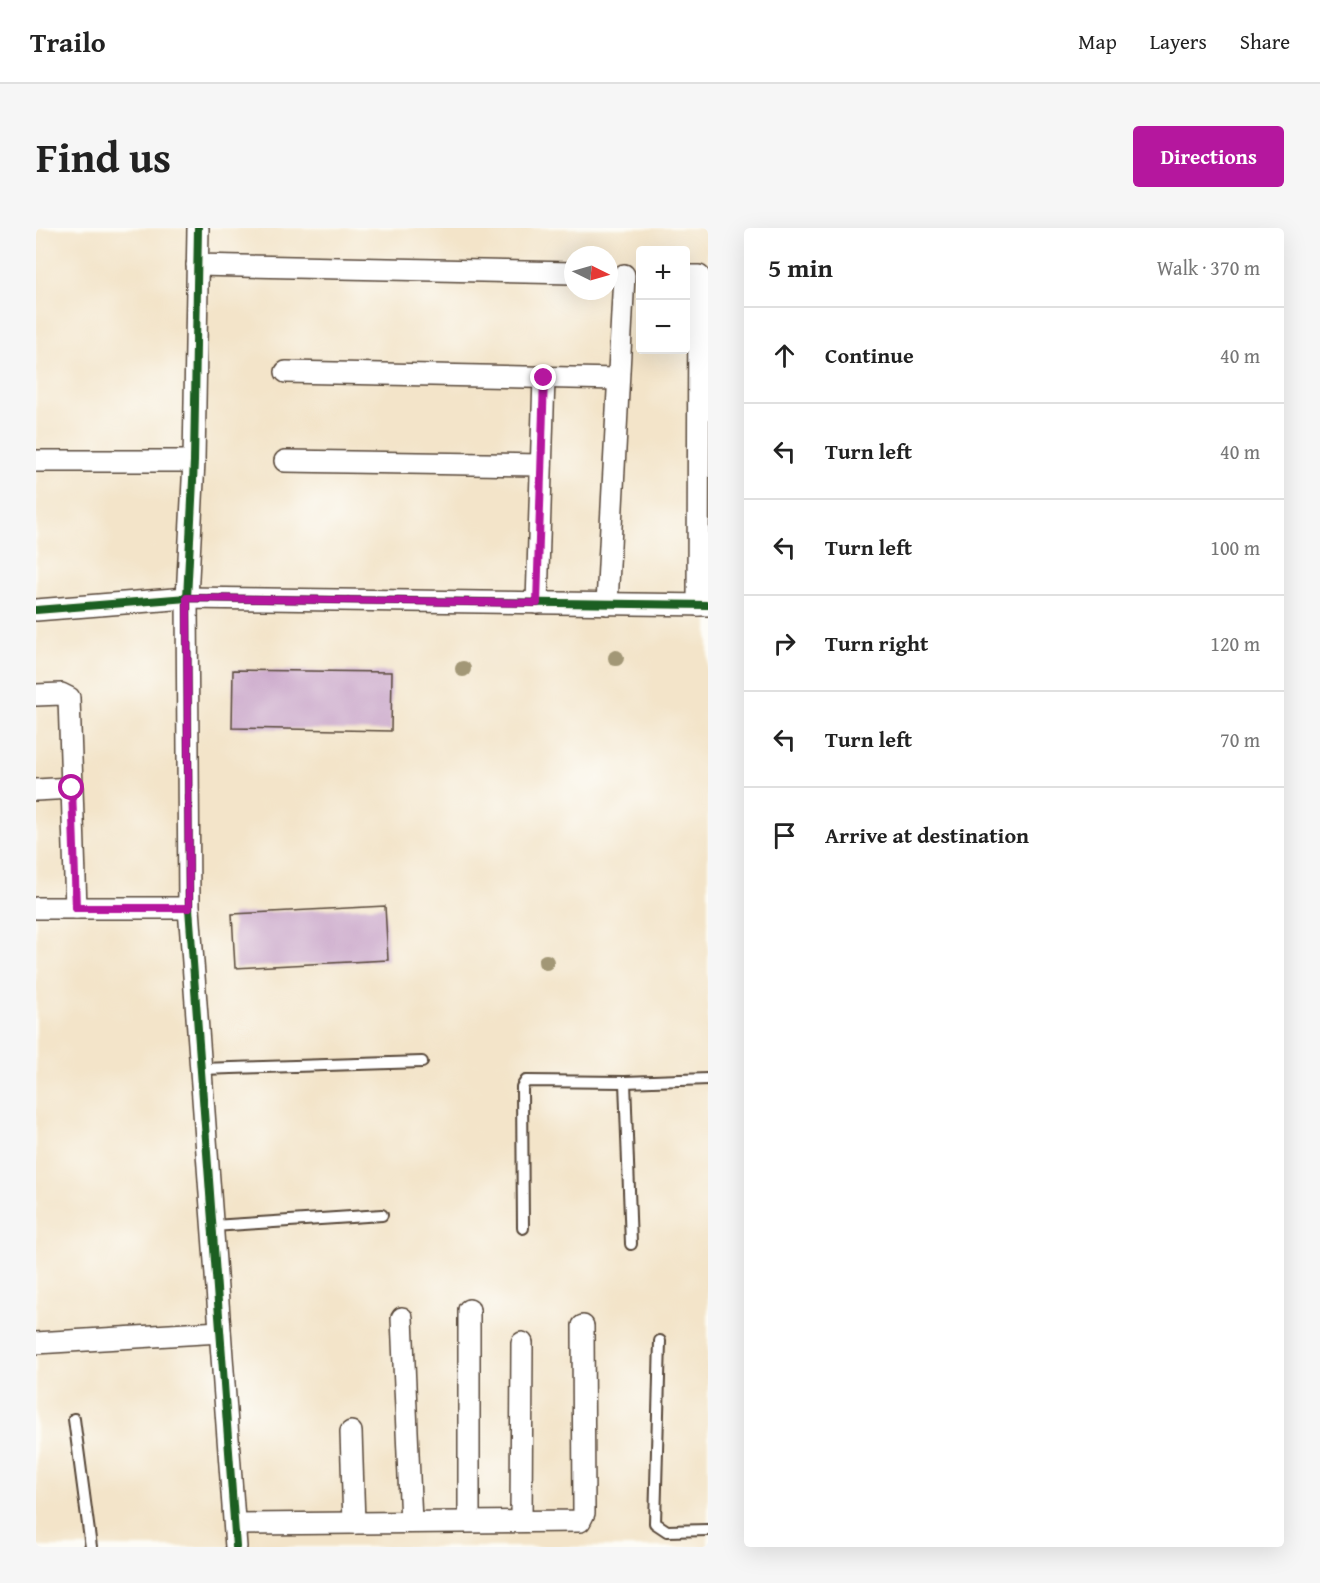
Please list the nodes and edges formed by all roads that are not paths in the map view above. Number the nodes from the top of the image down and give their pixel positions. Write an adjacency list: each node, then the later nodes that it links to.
1 (198, 228): 2 (street)
2 (197, 265): 3 (street); 11 (street)
3 (564, 273)
4 (624, 274): 8 (street)
5 (697, 276): 16 (street)
6 (286, 372): 7 (street)
7 (544, 378): 8 (street); 12 (street)
8 (618, 379): 15 (street)
9 (36, 460): 11 (street)
10 (285, 460): 12 (street)
11 (194, 461): 13 (street)
12 (541, 465): 14 (street)
13 (187, 598): 14 (street); 17 (street); 23 (street)
14 (537, 603): 15 (street)
15 (607, 604): 16 (street)
16 (703, 605)
17 (36, 610)
18 (36, 695): 19 (street)
19 (72, 788): 20 (street); 22 (street)
20 (36, 790)
21 (36, 908): 22 (street)
22 (76, 908): 23 (street)
23 (189, 908): 25 (street)
24 (422, 1062): 25 (lane)
25 (201, 1069): 29 (street)
26 (708, 1079): 27 (lane)
27 (625, 1082): 30 (lane); 31 (lane)
28 (382, 1215): 29 (lane)
29 (213, 1226): 35 (street)
30 (523, 1228)
31 (631, 1244)
32 (470, 1310): 41 (street)
33 (402, 1318): 43 (street)
34 (583, 1326): 42 (street)
35 (220, 1332): 37 (street); 45 (street)
36 (660, 1341): 46 (lane)
37 (36, 1342)
38 (522, 1343): 42 (street)
39 (74, 1419): 47 (lane)
40 (351, 1432): 44 (street)
41 (469, 1521): 42 (street); 43 (street)
42 (521, 1521)
43 (411, 1522): 44 (street)
44 (354, 1523): 45 (street)
45 (235, 1524): 48 (street)
46 (708, 1530)
47 (91, 1547)
48 (236, 1547)

